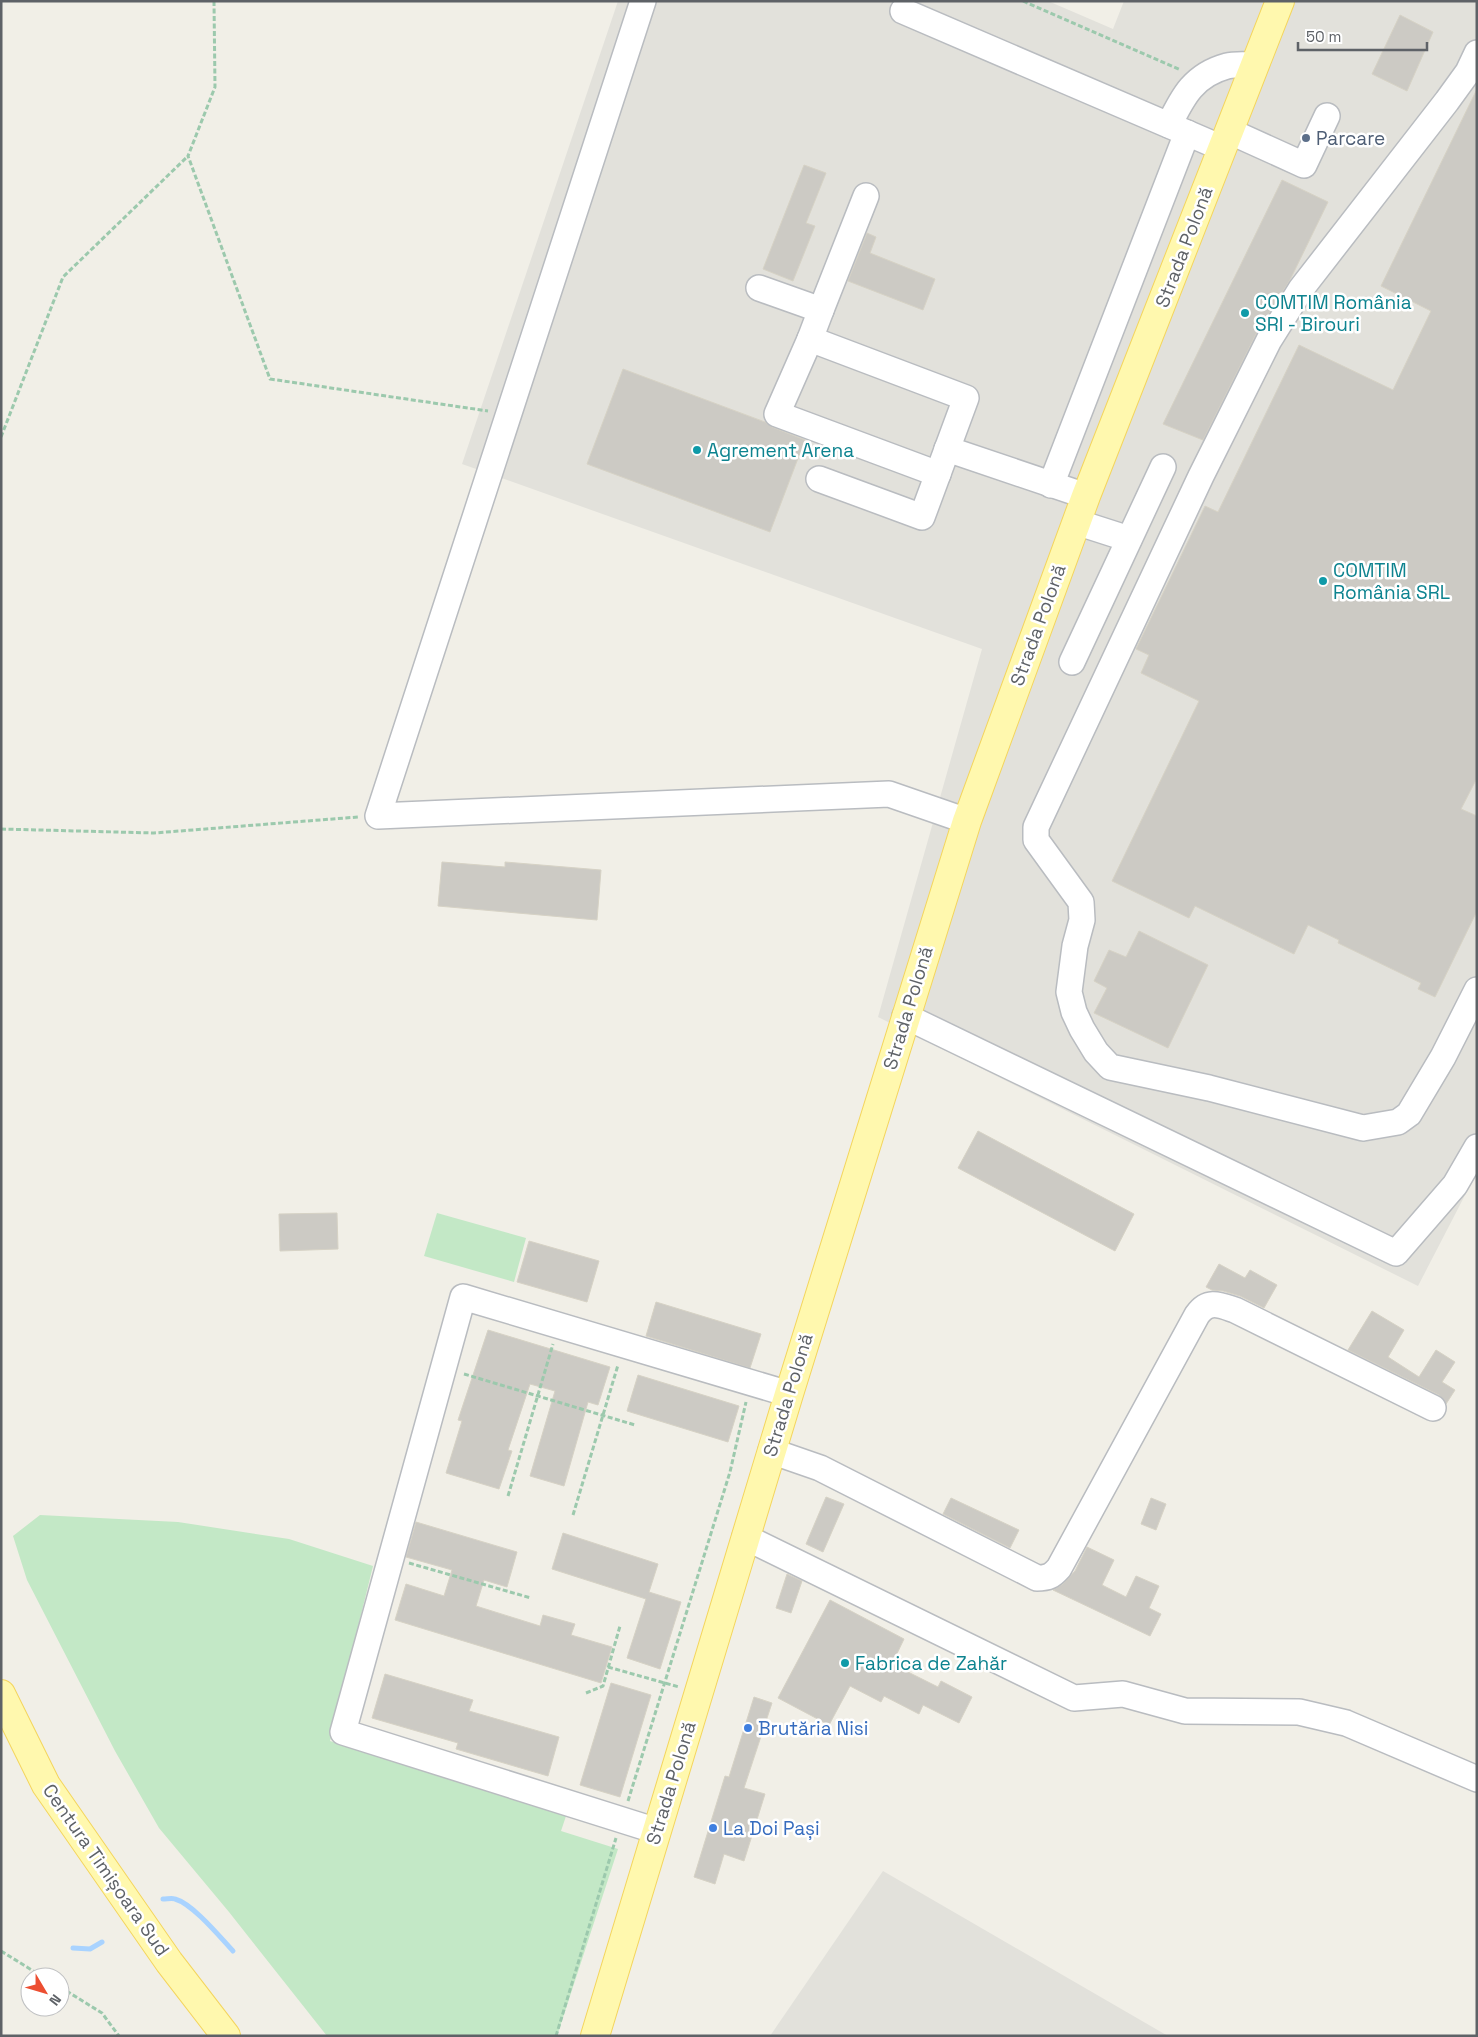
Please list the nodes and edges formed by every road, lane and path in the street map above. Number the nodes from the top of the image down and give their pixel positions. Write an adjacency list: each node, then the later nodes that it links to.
1 (214, 1): 12 (path)
2 (643, 1): 17 (lane)
3 (1023, 1): 8 (path)
4 (1280, 1): 7 (main road, Strada Polonă)
5 (903, 11): 10 (lane)
6 (1477, 53): 31 (lane)
7 (1254, 65): 8 (lane); 11 (main road, Strada Polonă)
8 (1200, 78): 10 (lane)
9 (1327, 116): 11 (lane)
10 (1178, 129): 11 (lane); 23 (lane)
11 (1226, 139): 24 (main road, Strada Polonă)
12 (188, 156): 17 (path); 18 (path)
13 (866, 196): 15 (lane)
14 (759, 288): 15 (lane)
15 (821, 310): 16 (lane)
16 (810, 339): 19 (lane); 21 (lane)
17 (509, 414): 28 (lane)
18 (1, 437)
19 (947, 449): 21 (lane); 23 (lane)
20 (1163, 467): 26 (lane)
21 (938, 474): 22 (lane)
22 (819, 479)
23 (1051, 484): 24 (lane)
24 (1086, 496): 25 (main road, Strada Polonă)
25 (1076, 522): 26 (lane); 29 (main road, Strada Polonă)
26 (1129, 539): 27 (lane)
27 (1072, 662)
28 (378, 816): 29 (lane); 30 (path)
29 (967, 821): 32 (main road, Strada Polonă)
30 (1, 829)
31 (1477, 990)
32 (905, 1016): 33 (lane); 38 (main road, Strada Polonă)
33 (1477, 1146)
34 (559, 1327): 35 (lane); 39 (path); 47 (lane)
35 (624, 1346): 37 (lane); 41 (path)
36 (464, 1374): 39 (path)
37 (750, 1382): 38 (lane); 51 (path, Strada Polonă)
38 (788, 1394): 43 (main road, Strada Polonă)
39 (538, 1396): 41 (path); 44 (path)
40 (1433, 1408): 43 (lane)
41 (603, 1416): 42 (path); 45 (path)
42 (635, 1425)
43 (771, 1451): 46 (main road, Strada Polonă)
44 (508, 1496)
45 (573, 1515)
46 (745, 1537): 55 (lane); 57 (main road, Strada Polonă)
47 (391, 1558): 48 (path); 56 (lane)
48 (531, 1598)
49 (620, 1626): 50 (path)
50 (608, 1667): 51 (path); 53 (path)
51 (666, 1683): 52 (path); 56 (path, Strada Polonă)
52 (681, 1688)
53 (586, 1693)
54 (1, 1694): 62 (main road, Centura Timișoara Sud)
55 (1477, 1779)
56 (622, 1820): 57 (lane); 63 (path, Strada Polonă)
57 (657, 1831): 64 (main road, Strada Polonă)
58 (1, 1951): 59 (path)
59 (27, 1967)
60 (70, 1993): 61 (path)
61 (119, 2036)
62 (226, 2036)
63 (556, 2036)
64 (595, 2036)

